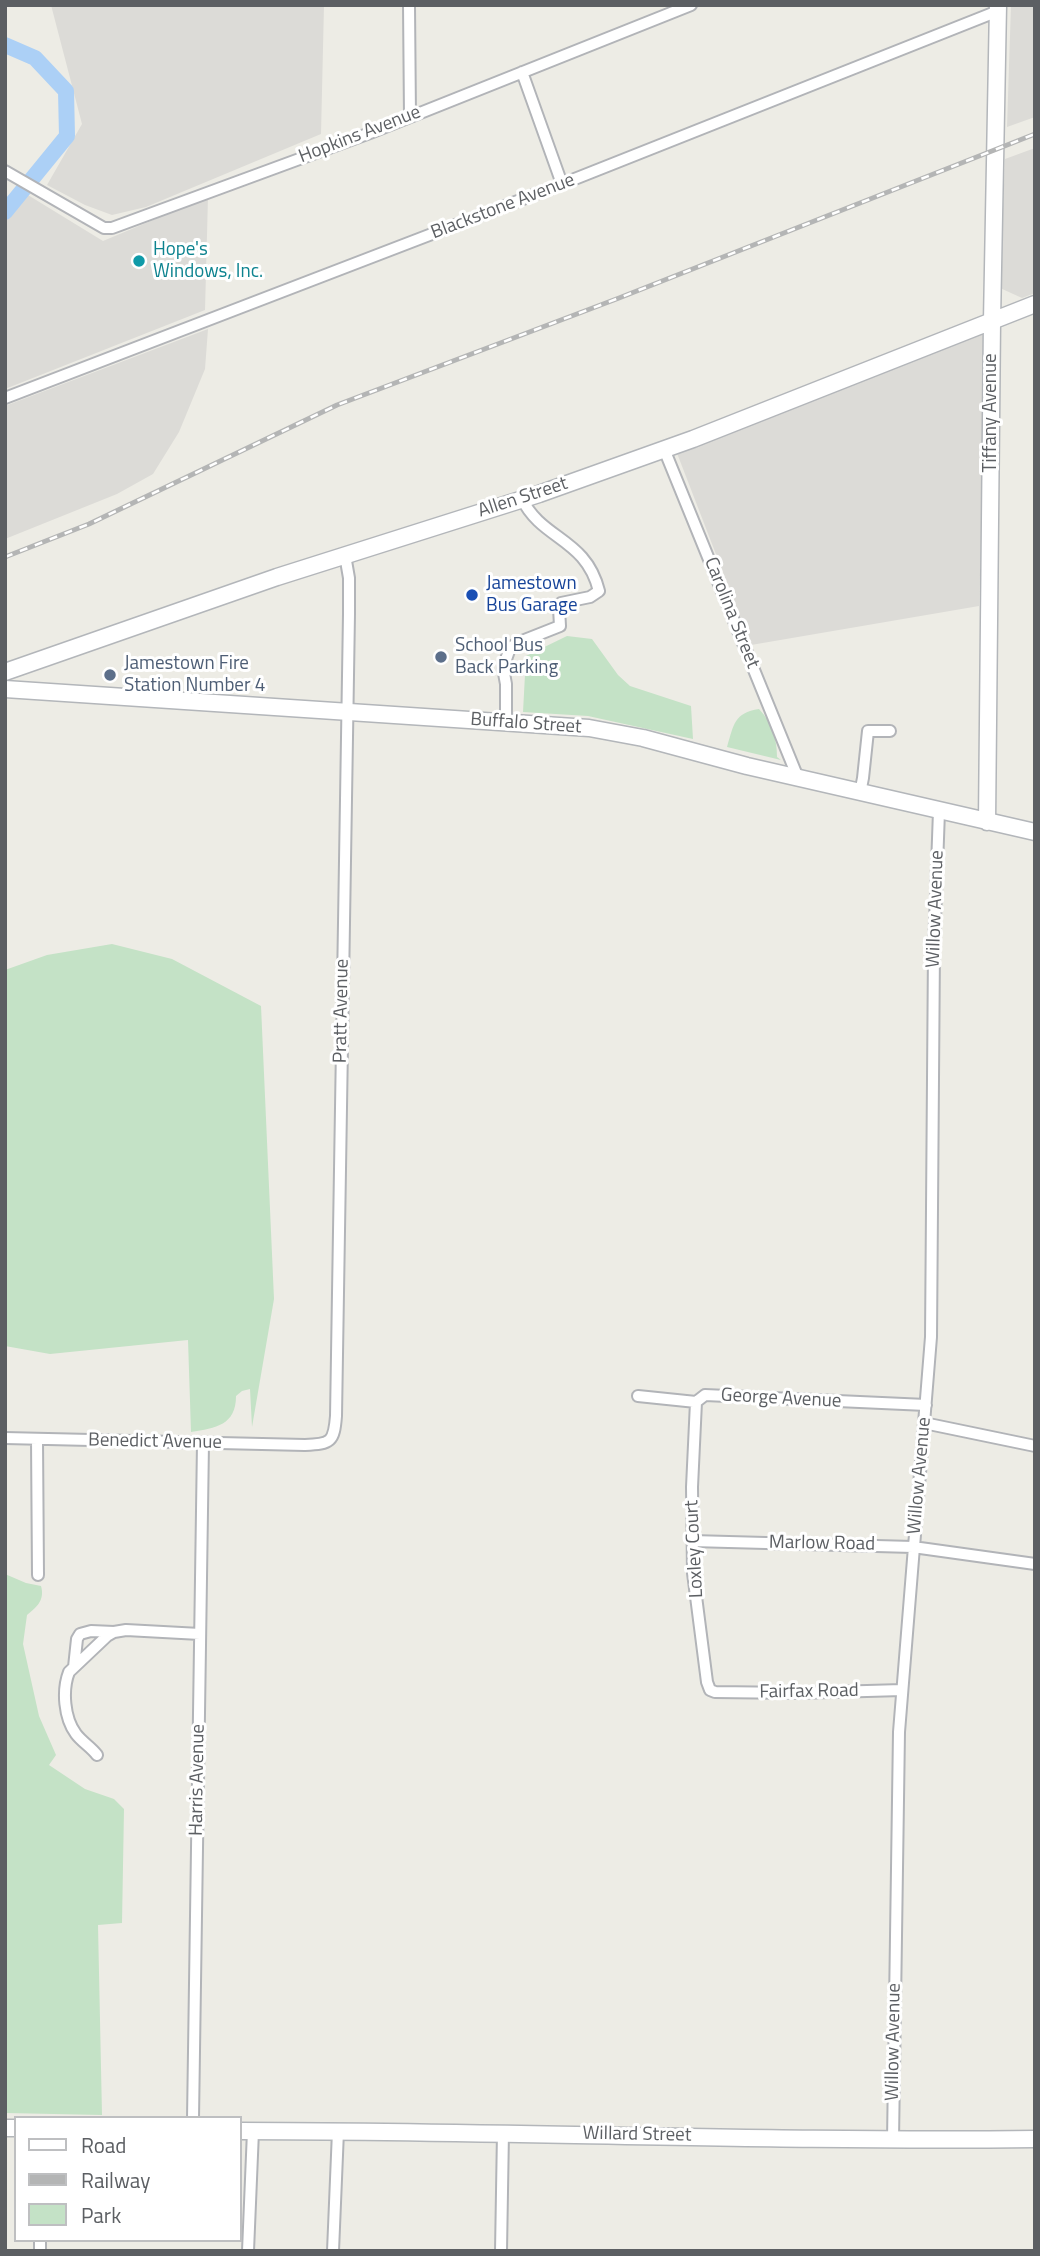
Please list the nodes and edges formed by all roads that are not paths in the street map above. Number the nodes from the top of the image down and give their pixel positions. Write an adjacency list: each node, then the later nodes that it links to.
1 (409, 5): 5 (street)
2 (691, 5): 4 (street, Hopkins Avenue)
3 (998, 8): 7 (street, Blackstone Avenue); 9 (street, Tiffany Avenue)
4 (522, 72): 5 (street, Hopkins Avenue); 7 (street)
5 (410, 117): 6 (street, Hopkins Avenue)
6 (8, 173)
7 (562, 184): 10 (street, Blackstone Avenue)
8 (1035, 304): 9 (street, Allen Street)
9 (992, 321): 11 (street, Allen Street); 22 (street, Tiffany Avenue)
10 (5, 398)
11 (664, 449): 12 (street, Allen Street); 19 (street, Carolina Street)
12 (522, 499): 13 (street, Allen Street); 17 (street)
13 (345, 555): 14 (street, Allen Street); 16 (street, Pratt Avenue)
14 (5, 671)
15 (5, 689): 16 (street, Buffalo Street)
16 (347, 712): 17 (street, Buffalo Street); 31 (street, Pratt Avenue)
17 (506, 723): 19 (street, Buffalo Street)
18 (890, 731): 20 (street)
19 (798, 778): 20 (street, Buffalo Street)
20 (860, 793): 21 (street, Buffalo Street)
21 (939, 811): 22 (street, Buffalo Street); 26 (street, Willow Avenue)
22 (987, 822): 23 (street, Buffalo Street)
23 (1035, 832)
24 (638, 1396): 25 (street, George Avenue)
25 (696, 1402): 26 (street, George Avenue); 33 (street, Loxley Court)
26 (926, 1405): 27 (street, Willow Avenue)
27 (924, 1423): 32 (street); 34 (street, Willow Avenue)
28 (5, 1438): 29 (street, Benedict Avenue)
29 (37, 1439): 30 (street, Benedict Avenue); 36 (street)
30 (203, 1443): 31 (street, Benedict Avenue); 38 (street, Harris Avenue)
31 (305, 1445)
32 (1035, 1446)
33 (692, 1541): 34 (street, Marlow Road); 41 (street, Loxley Court)
34 (913, 1547): 35 (street, Marlow Road); 40 (street, Willow Avenue)
35 (1035, 1564)
36 (38, 1575)
37 (114, 1632): 38 (street); 39 (street); 39 (street)
38 (200, 1634): 43 (street, Harris Avenue)
39 (74, 1667): 42 (street)
40 (902, 1690): 41 (street, Fairfax Road); 48 (street, Willow Avenue)
41 (715, 1692)
42 (97, 1755)
43 (193, 2116)
44 (246, 2131): 45 (street, Willard Street); 49 (street)
45 (338, 2131): 46 (street, Willard Street); 50 (street)
46 (503, 2133): 48 (street, Willard Street); 51 (street)
47 (1035, 2139): 48 (street, Willard Street)
48 (893, 2140)
49 (248, 2251)
50 (332, 2251)
51 (501, 2251)

